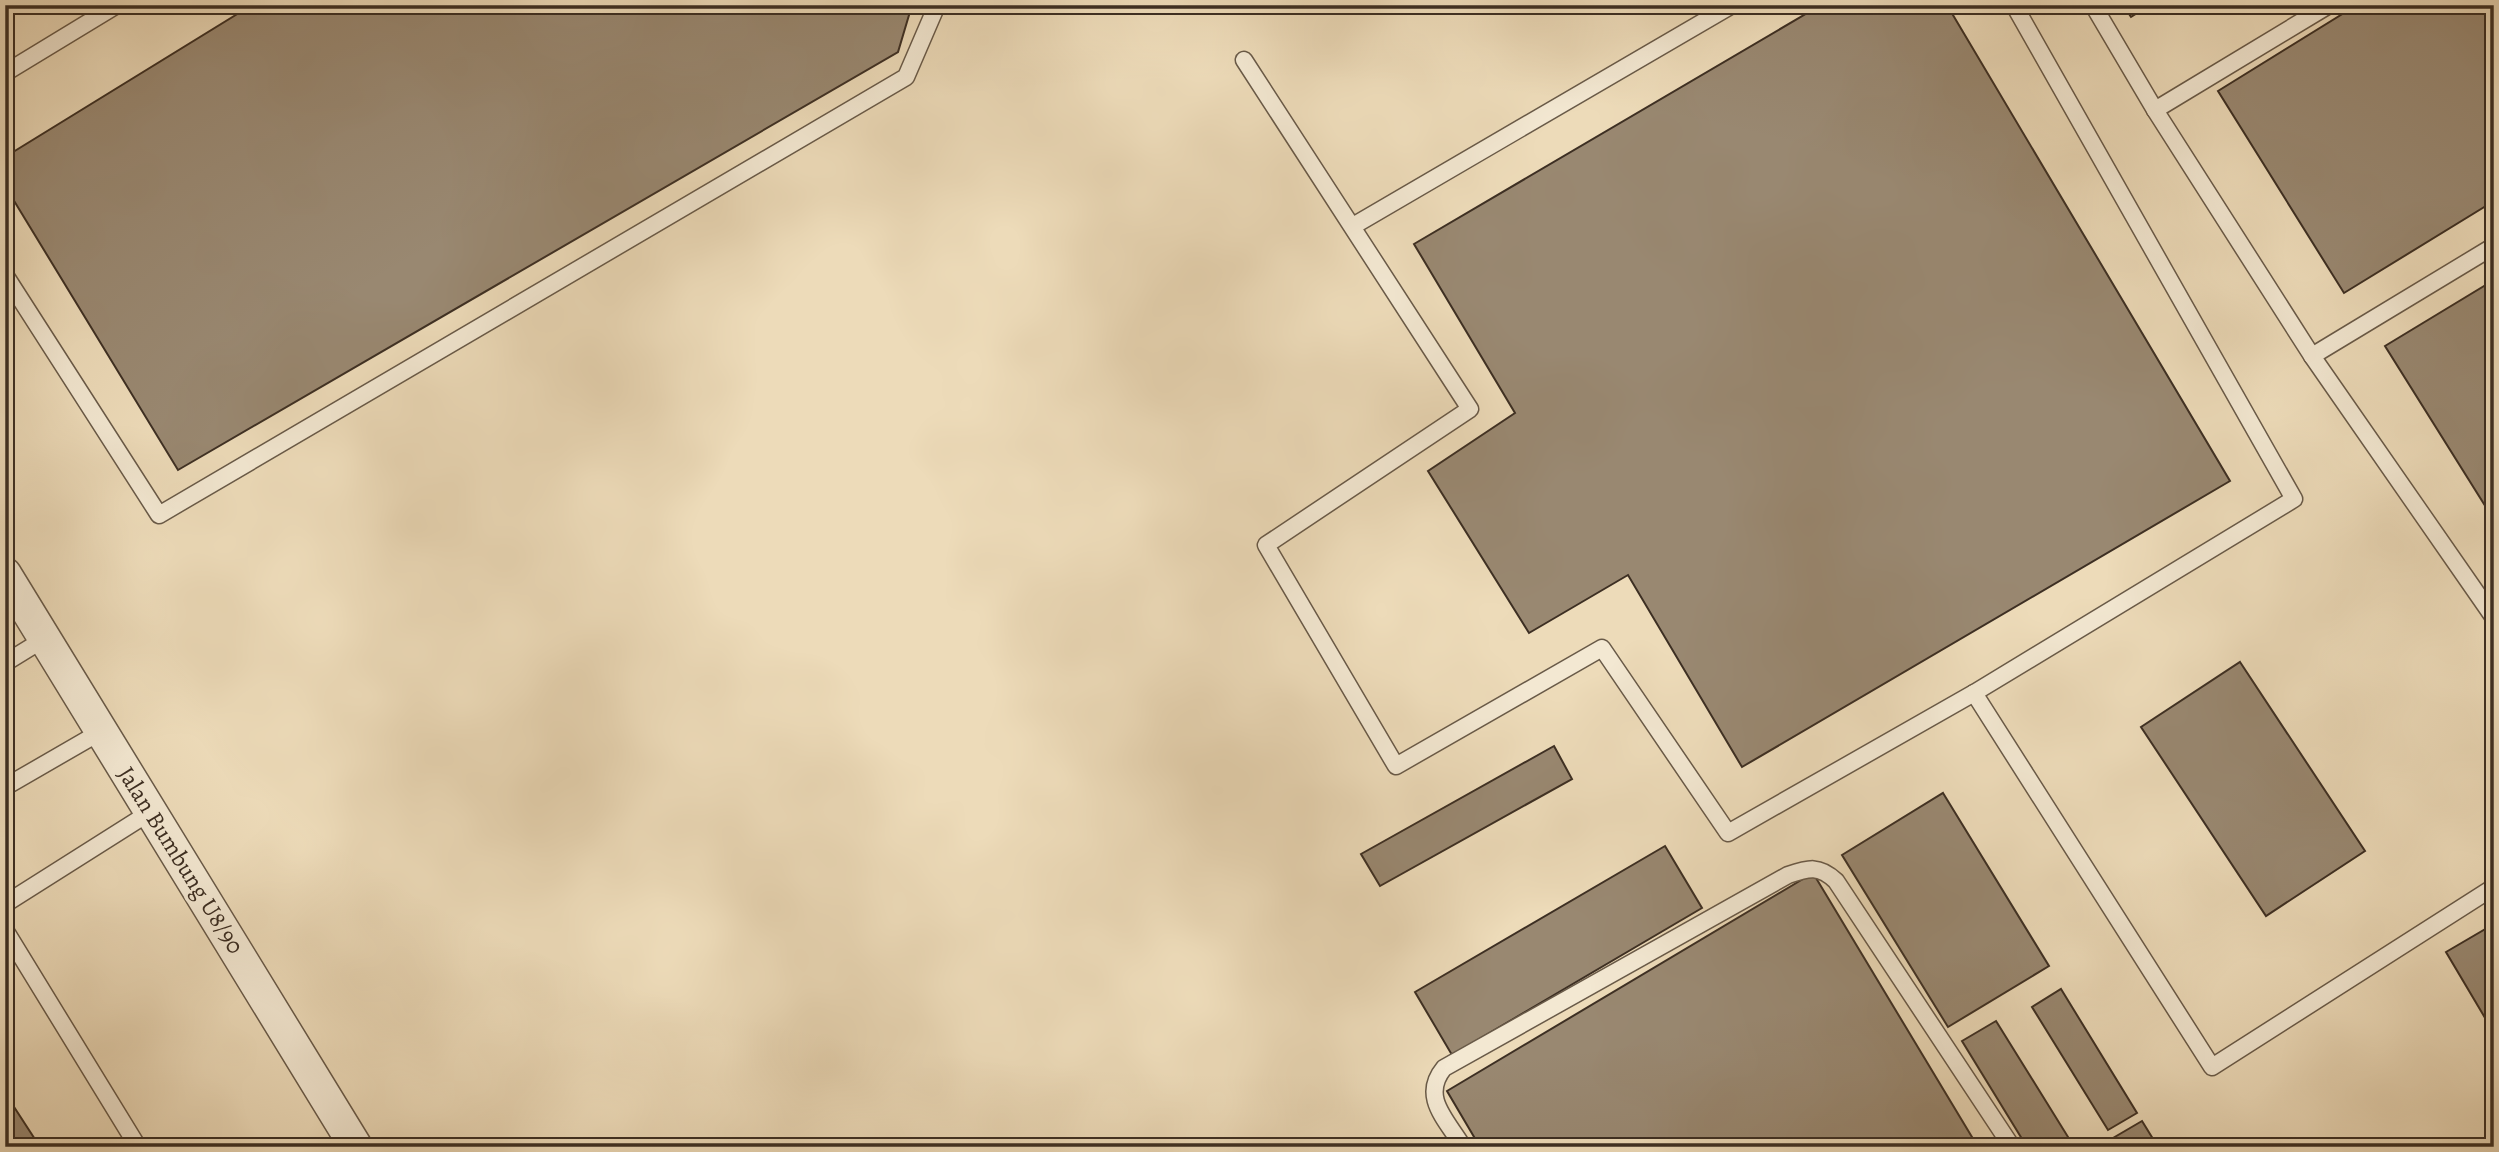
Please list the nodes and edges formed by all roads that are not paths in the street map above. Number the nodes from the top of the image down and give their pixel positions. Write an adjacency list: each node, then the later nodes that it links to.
1 (117, 5): 8 (lane)
2 (937, 5): 12 (lane)
3 (1732, 5): 10 (lane)
4 (2014, 5): 18 (lane)
5 (2093, 5): 9 (lane)
6 (2329, 5): 9 (lane)
7 (1244, 60): 10 (lane)
8 (5, 73)
9 (2155, 110): 13 (lane)
10 (1353, 226): 18 (lane)
11 (2494, 246): 13 (lane)
12 (5, 275)
13 (2312, 356): 15 (lane)
14 (5, 574): 16 (street, Jalan Bumbung U8/90)
15 (2494, 618)
16 (44, 639): 17 (lane); 19 (street, Jalan Bumbung U8/90)
17 (5, 663)
18 (1974, 693): 22 (lane)
19 (102, 731): 20 (lane); 21 (street, Jalan Bumbung U8/90)
20 (5, 787)
21 (152, 811): 23 (lane); 26 (street, Jalan Bumbung U8/90)
22 (2494, 887)
23 (5, 904)
24 (5, 930): 25 (lane)
25 (138, 1147)
26 (356, 1147)
27 (1463, 1147): 28 (lane)
28 (2012, 1147)

